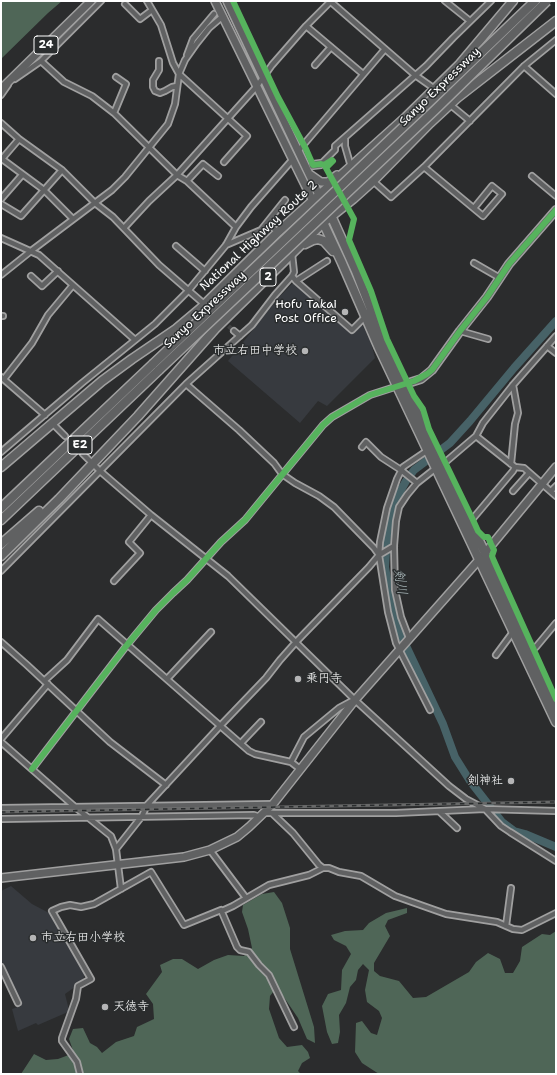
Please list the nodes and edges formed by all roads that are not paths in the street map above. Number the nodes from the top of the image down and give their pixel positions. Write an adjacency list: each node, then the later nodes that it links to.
1 (91, 1): 32 (street, 24)
2 (101, 1): 23 (street)
3 (147, 1): 13 (street)
4 (215, 1): 15 (street)
5 (227, 1): 31 (street)
6 (331, 1): 18 (street); 21 (street)
7 (446, 1): 17 (street)
8 (491, 1): 17 (street)
9 (513, 1): 55 (highway, National Highway Route 2 / 2)
10 (535, 1): 108 (highway, Sanyo Expressway / E2, bridge)
11 (547, 1): 108 (highway, Sanyo Expressway / E2, bridge)
12 (125, 4): 13 (street)
13 (152, 10): 27 (street)
14 (214, 14): 22 (street)
15 (223, 16): 22 (street); 34 (street)
16 (556, 21): 61 (highway, 2)
17 (470, 22): 29 (street)
18 (306, 26): 20 (street); 31 (street)
19 (556, 40): 26 (street)
20 (331, 47): 25 (street); 28 (street)
21 (385, 49): 28 (street); 29 (street)
22 (185, 60): 27 (street)
23 (41, 61): 32 (street); 40 (street)
24 (159, 61): 33 (street)
25 (315, 65)
26 (524, 66): 37 (street); 42 (street)
27 (179, 74): 33 (street); 41 (street)
28 (363, 74): 47 (street)
29 (415, 75): 35 (street); 44 (street)
30 (116, 77): 40 (street)
31 (264, 77): 34 (street); 47 (street)
32 (10, 82): 36 (street, 24); 38 (street)
33 (177, 86): 46 (street)
34 (257, 86): 41 (street); 49 (street)
35 (432, 87)
36 (1, 88)
37 (556, 94)
38 (1, 95)
39 (453, 107): 42 (street)
40 (114, 112): 46 (street)
41 (228, 119): 50 (street); 57 (street)
42 (470, 121): 52 (street)
43 (1, 123): 45 (street)
44 (345, 138): 51 (street); 55 (street)
45 (19, 139): 48 (street); 54 (street)
46 (149, 146): 57 (street); 68 (street)
47 (299, 150): 53 (street)
48 (1, 159): 56 (street)
49 (293, 159): 67 (street); 76 (street)
50 (224, 162)
51 (321, 164): 53 (street)
52 (424, 167): 61 (street); 70 (street)
53 (310, 169): 55 (street); 63 (street)
54 (62, 170): 62 (street); 68 (street)
55 (348, 170): 63 (highway, National Highway Route 2 / 2)
56 (22, 175): 62 (street); 65 (street)
57 (177, 176): 60 (street); 77 (street)
58 (218, 176): 60 (street)
59 (532, 176): 64 (street)
60 (187, 181): 76 (street)
61 (373, 181): 72 (highway, 2)
62 (44, 190): 69 (street); 73 (street)
63 (319, 195): 67 (highway, National Highway Route 2 / 2); 72 (highway)
64 (556, 196)
65 (1, 199)
66 (285, 200): 74 (street)
67 (312, 201): 75 (highway); 79 (highway, National Highway Route 2 / 2)
68 (95, 203): 73 (street); 77 (street)
69 (1, 204)
70 (474, 208): 70 (street)
71 (556, 210): 94 (street)
72 (331, 216): 75 (highway, 2); 78 (highway)
73 (73, 219): 83 (street)
74 (267, 223): 79 (street); 81 (street)
75 (323, 223): 78 (highway); 84 (highway, 2); 85 (highway); 87 (highway)
76 (236, 227): 81 (street)
77 (124, 228): 97 (street)
78 (337, 228): 112 (highway)
79 (278, 232): 85 (highway, National Highway Route 2 / 2)
80 (1, 238): 83 (street)
81 (226, 244): 90 (street)
82 (176, 246): 90 (street)
83 (31, 251): 89 (street); 91 (street)
84 (294, 252): 87 (highway); 93 (street); 122 (highway, 2)
85 (252, 257): 117 (highway, National Highway Route 2 / 2)
86 (327, 261): 95 (street)
87 (342, 263): 99 (highway)
88 (474, 263): 94 (street)
89 (58, 271): 92 (street); 96 (street)
90 (204, 271): 97 (street)
91 (1, 275)
92 (31, 276)
93 (292, 276): 95 (street); 102 (street)
94 (500, 278): 101 (street)
95 (296, 281): 99 (street)
96 (73, 285): 104 (street); 109 (street)
97 (188, 291): 98 (street); 104 (street)
98 (204, 303)
99 (366, 316): 112 (highway)
100 (234, 331): 102 (street)
101 (460, 331): 105 (street); 112 (street)
102 (240, 336): 110 (street)
103 (556, 336): 106 (street)
104 (134, 339): 113 (street)
105 (488, 339)
106 (547, 346): 107 (street); 111 (street)
107 (556, 353)
108 (156, 367): 139 (highway, Sanyo Expressway / E2); 141 (highway, Sanyo Expressway / E2)
109 (2, 378): 113 (street)
110 (186, 384): 129 (street); 132 (street)
111 (513, 385): 116 (street); 124 (street)
112 (401, 386): 119 (highway); 132 (street)
113 (45, 415): 120 (street)
114 (56, 426): 115 (street)
115 (65, 436)
116 (476, 436): 123 (street); 124 (street)
117 (27, 445): 126 (highway, National Highway Route 2 / 2); 128 (highway)
118 (362, 447): 127 (street)
119 (430, 450): 123 (highway); 127 (street)
120 (1, 452)
121 (82, 454): 122 (street)
122 (92, 464): 129 (street); 131 (highway, 2)
123 (438, 465): 133 (street); 142 (highway); 147 (highway)
124 (513, 466): 130 (street); 142 (street)
125 (556, 466): 134 (street)
126 (1, 467)
127 (401, 470): 133 (street); 145 (street)
128 (1, 471)
129 (100, 471): 140 (street); 149 (street)
130 (529, 473): 134 (street); 136 (street)
131 (82, 474): 143 (highway); 146 (highway, 2)
132 (282, 474): 145 (street); 148 (street)
133 (417, 483): 144 (street)
134 (542, 483): 137 (street); 147 (street)
135 (556, 486): 137 (street)
136 (513, 491)
137 (551, 492): 138 (street)
138 (556, 496)
139 (1, 508)
140 (151, 515): 148 (street); 150 (street)
141 (1, 520)
142 (470, 522): 147 (highway)
143 (1, 544)
144 (393, 546): 145 (street); 154 (street)
145 (381, 554): 156 (street); 158 (street)
146 (1, 556)
147 (482, 556): 153 (highway); 154 (street); 159 (highway)
148 (207, 558): 156 (street); 157 (street)
149 (1, 572)
150 (114, 581)
151 (556, 623): 159 (street)
152 (211, 632): 161 (street)
153 (513, 632): 159 (highway); 160 (street)
154 (409, 638): 158 (street)
155 (1, 642): 162 (street)
156 (296, 642): 163 (street); 169 (street)
157 (127, 645): 161 (street); 162 (street); 166 (street)
158 (400, 648): 163 (street); 165 (street)
159 (527, 653): 164 (highway); 168 (highway)
160 (496, 655)
161 (167, 679): 169 (street)
162 (46, 682): 166 (street); 170 (street)
163 (355, 700): 172 (street); 174 (street); 180 (street)
164 (556, 708)
165 (430, 710)
166 (76, 711): 173 (street); 175 (street)
167 (261, 722): 171 (street)
168 (556, 722)
169 (221, 725): 171 (street); 175 (street)
170 (1, 740): 173 (street)
171 (241, 743): 172 (street)
172 (290, 762): 174 (street)
173 (32, 768): 178 (street)
174 (300, 769): 176 (street)
175 (166, 785): 177 (street)
176 (273, 804): 177 (street); 184 (street)
177 (147, 805): 178 (street); 185 (street)
178 (75, 807): 179 (street); 186 (street)
179 (1, 808)
180 (485, 810): 181 (street); 182 (street); 191 (street)
181 (556, 811)
182 (440, 812): 183 (street); 188 (street)
183 (272, 814): 184 (street); 193 (street)
184 (262, 815): 185 (street); 190 (street)
185 (142, 816): 186 (street); 189 (street)
186 (87, 817): 187 (street); 189 (street)
187 (1, 819)
188 (457, 828)
189 (116, 849): 192 (street)
190 (210, 850): 192 (street); 197 (street)
191 (556, 861)
192 (118, 864): 194 (street); 196 (street)
193 (323, 868): 197 (street); 200 (street)
194 (1, 878)
195 (511, 888): 200 (street)
196 (121, 889): 198 (street); 204 (street)
197 (246, 898): 198 (street)
198 (222, 911): 203 (street)
199 (556, 913): 200 (street)
200 (506, 926)
201 (1, 967): 202 (street)
202 (18, 1003)
203 (294, 1027)
204 (80, 1074)

